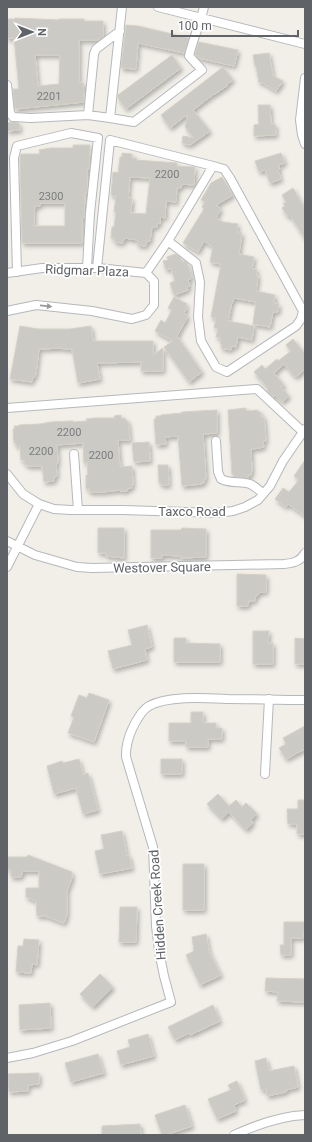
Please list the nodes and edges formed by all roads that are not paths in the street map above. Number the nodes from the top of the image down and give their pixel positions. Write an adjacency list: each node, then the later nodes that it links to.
1 (122, 7): 5 (street)
2 (158, 7): 4 (street)
3 (204, 7): 4 (street)
4 (202, 18): 6 (street); 10 (street)
5 (120, 30): 9 (street); 10 (street)
6 (305, 44)
7 (305, 78): 11 (street)
8 (7, 85): 9 (street)
9 (88, 115): 10 (street)
10 (110, 118)
11 (305, 144)
12 (213, 166): 13 (street); 13 (street); 15 (street)
13 (168, 241): 18 (street)
14 (87, 268): 15 (street, Ridgmar Plaza); 16 (street, Ridgmar Plaza); 16 (street)
15 (96, 268): 18 (street, Ridgmar Plaza)
16 (17, 272): 17 (street, Ridgmar Plaza)
17 (7, 273)
18 (146, 273): 19 (street, Ridgmar Plaza, one-way to 18)
19 (7, 311)
20 (7, 408): 21 (street)
21 (304, 430): 25 (street, Taxco Road)
22 (216, 441): 25 (street)
23 (74, 454): 27 (street)
24 (7, 474): 26 (street, Taxco Road)
25 (263, 494): 27 (street, Taxco Road)
26 (39, 504): 27 (street, Taxco Road); 29 (street)
27 (78, 510)
28 (7, 541): 29 (street, Westover Square)
29 (18, 547): 30 (street, Westover Square); 31 (street)
30 (305, 553)
31 (7, 567)
32 (269, 699): 33 (street, Hidden Creek Road); 34 (street); 35 (street, Hidden Creek Road)
33 (305, 700)
34 (265, 774)
35 (7, 1058)
36 (305, 1115): 37 (street)
37 (234, 1135)

